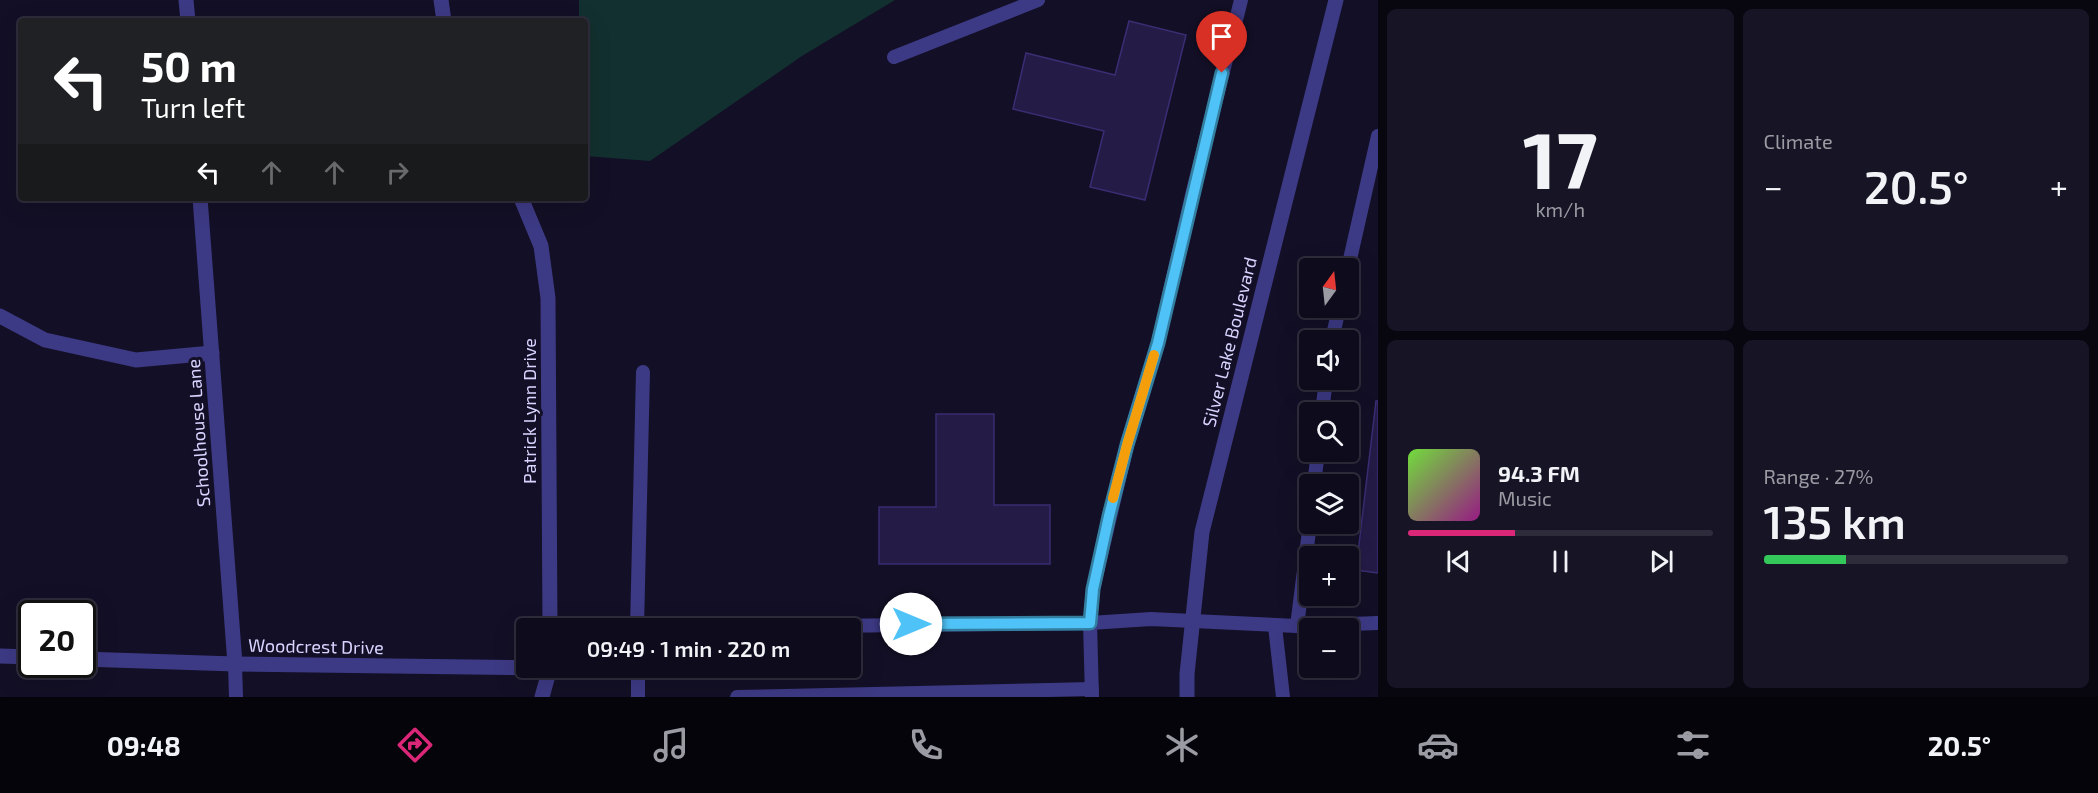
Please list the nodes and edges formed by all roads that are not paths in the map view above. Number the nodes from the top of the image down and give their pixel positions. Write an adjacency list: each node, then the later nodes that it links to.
1 (186, 0): 6 (street)
2 (441, 0): 7 (street)
3 (1038, 0): 8 (lane)
4 (1241, 0): 20 (lane)
5 (1336, 0): 19 (street, Silver Lake Boulevard)
6 (188, 18)
7 (444, 18)
8 (894, 57)
9 (1378, 136): 12 (lane)
10 (201, 201): 14 (street, Schoolhouse Lane)
11 (522, 201): 17 (street, Patrick Lynn Drive)
12 (1350, 258)
13 (0, 316): 14 (street)
14 (212, 353): 28 (street, Schoolhouse Lane)
15 (644, 372): 18 (lane)
16 (1309, 534): 24 (lane)
17 (550, 618)
18 (637, 618)
19 (1192, 621): 20 (lane); 23 (lane); 37 (street, Silver Lake Boulevard)
20 (1090, 623): 22 (lane); 32 (lane)
21 (1378, 623): 24 (lane)
22 (861, 626)
23 (1275, 626): 24 (lane); 38 (lane)
24 (1298, 626)
25 (0, 656): 26 (street)
26 (18, 657)
27 (96, 659): 28 (street, Woodcrest Drive)
28 (235, 664): 29 (street, Woodcrest Drive); 33 (lane)
29 (516, 668)
30 (547, 678): 34 (street)
31 (638, 678): 35 (lane)
32 (1092, 693): 36 (lane)
33 (236, 697)
34 (542, 697)
35 (638, 697)
36 (737, 697)
37 (1187, 697)
38 (1283, 697)

